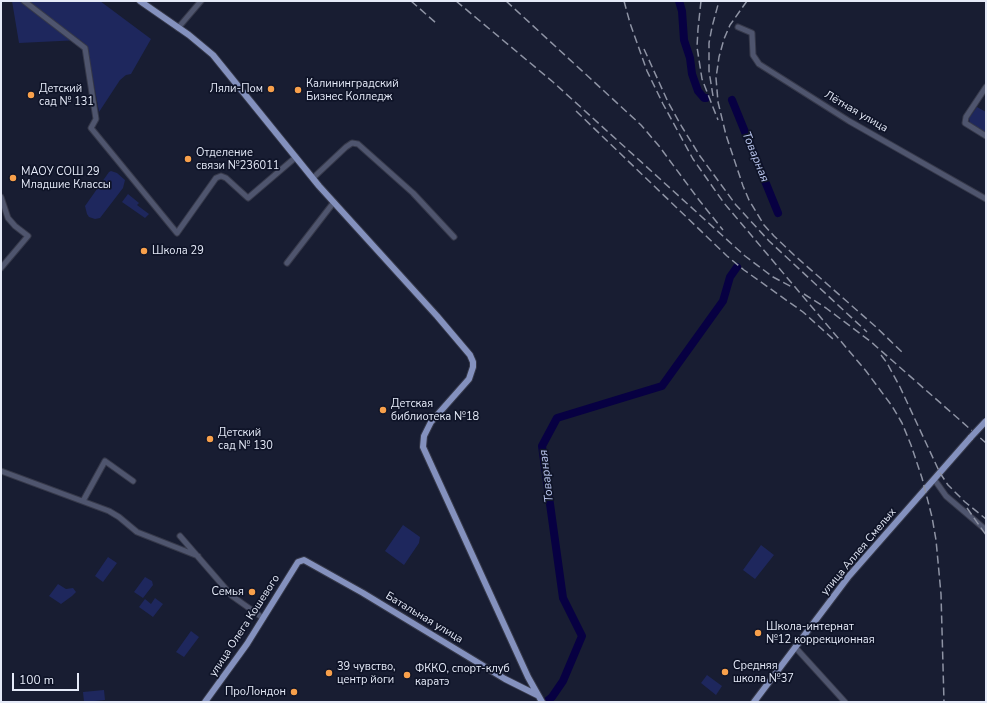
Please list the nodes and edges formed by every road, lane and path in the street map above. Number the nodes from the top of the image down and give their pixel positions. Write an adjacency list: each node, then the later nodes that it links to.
1 (24, 1): 8 (street)
2 (140, 1): 5 (main road)
3 (201, 1): 5 (street)
4 (738, 27): 11 (street, Лётная улица)
5 (178, 28): 8 (main road)
6 (986, 87): 7 (street)
7 (986, 136)
8 (297, 159): 9 (main road)
9 (313, 178): 12 (main road); 13 (street)
10 (1, 197): 15 (street)
11 (986, 199)
12 (334, 202): 14 (street); 27 (main road)
13 (454, 237)
14 (288, 263)
15 (1, 268)
16 (986, 420): 18 (main road, улица Аллея Смелых, bridge)
17 (1, 471): 20 (street)
18 (934, 479): 21 (street); 26 (main road, улица Аллея Смелых)
19 (132, 481): 20 (street)
20 (83, 501): 23 (street)
21 (986, 530)
22 (180, 536): 23 (street)
23 (198, 556): 25 (street)
24 (300, 560): 25 (main road, улица Олега Кошевого); 28 (main road, Батальная улица)
25 (263, 618): 30 (main road, улица Олега Кошевого)
26 (795, 647): 31 (main road, улица Аллея Смелых); 32 (street)
27 (528, 676): 28 (main road); 29 (main road)
28 (517, 685): 29 (main road, Батальная улица)
29 (539, 699)
30 (205, 702)
31 (754, 702)
32 (845, 702)

